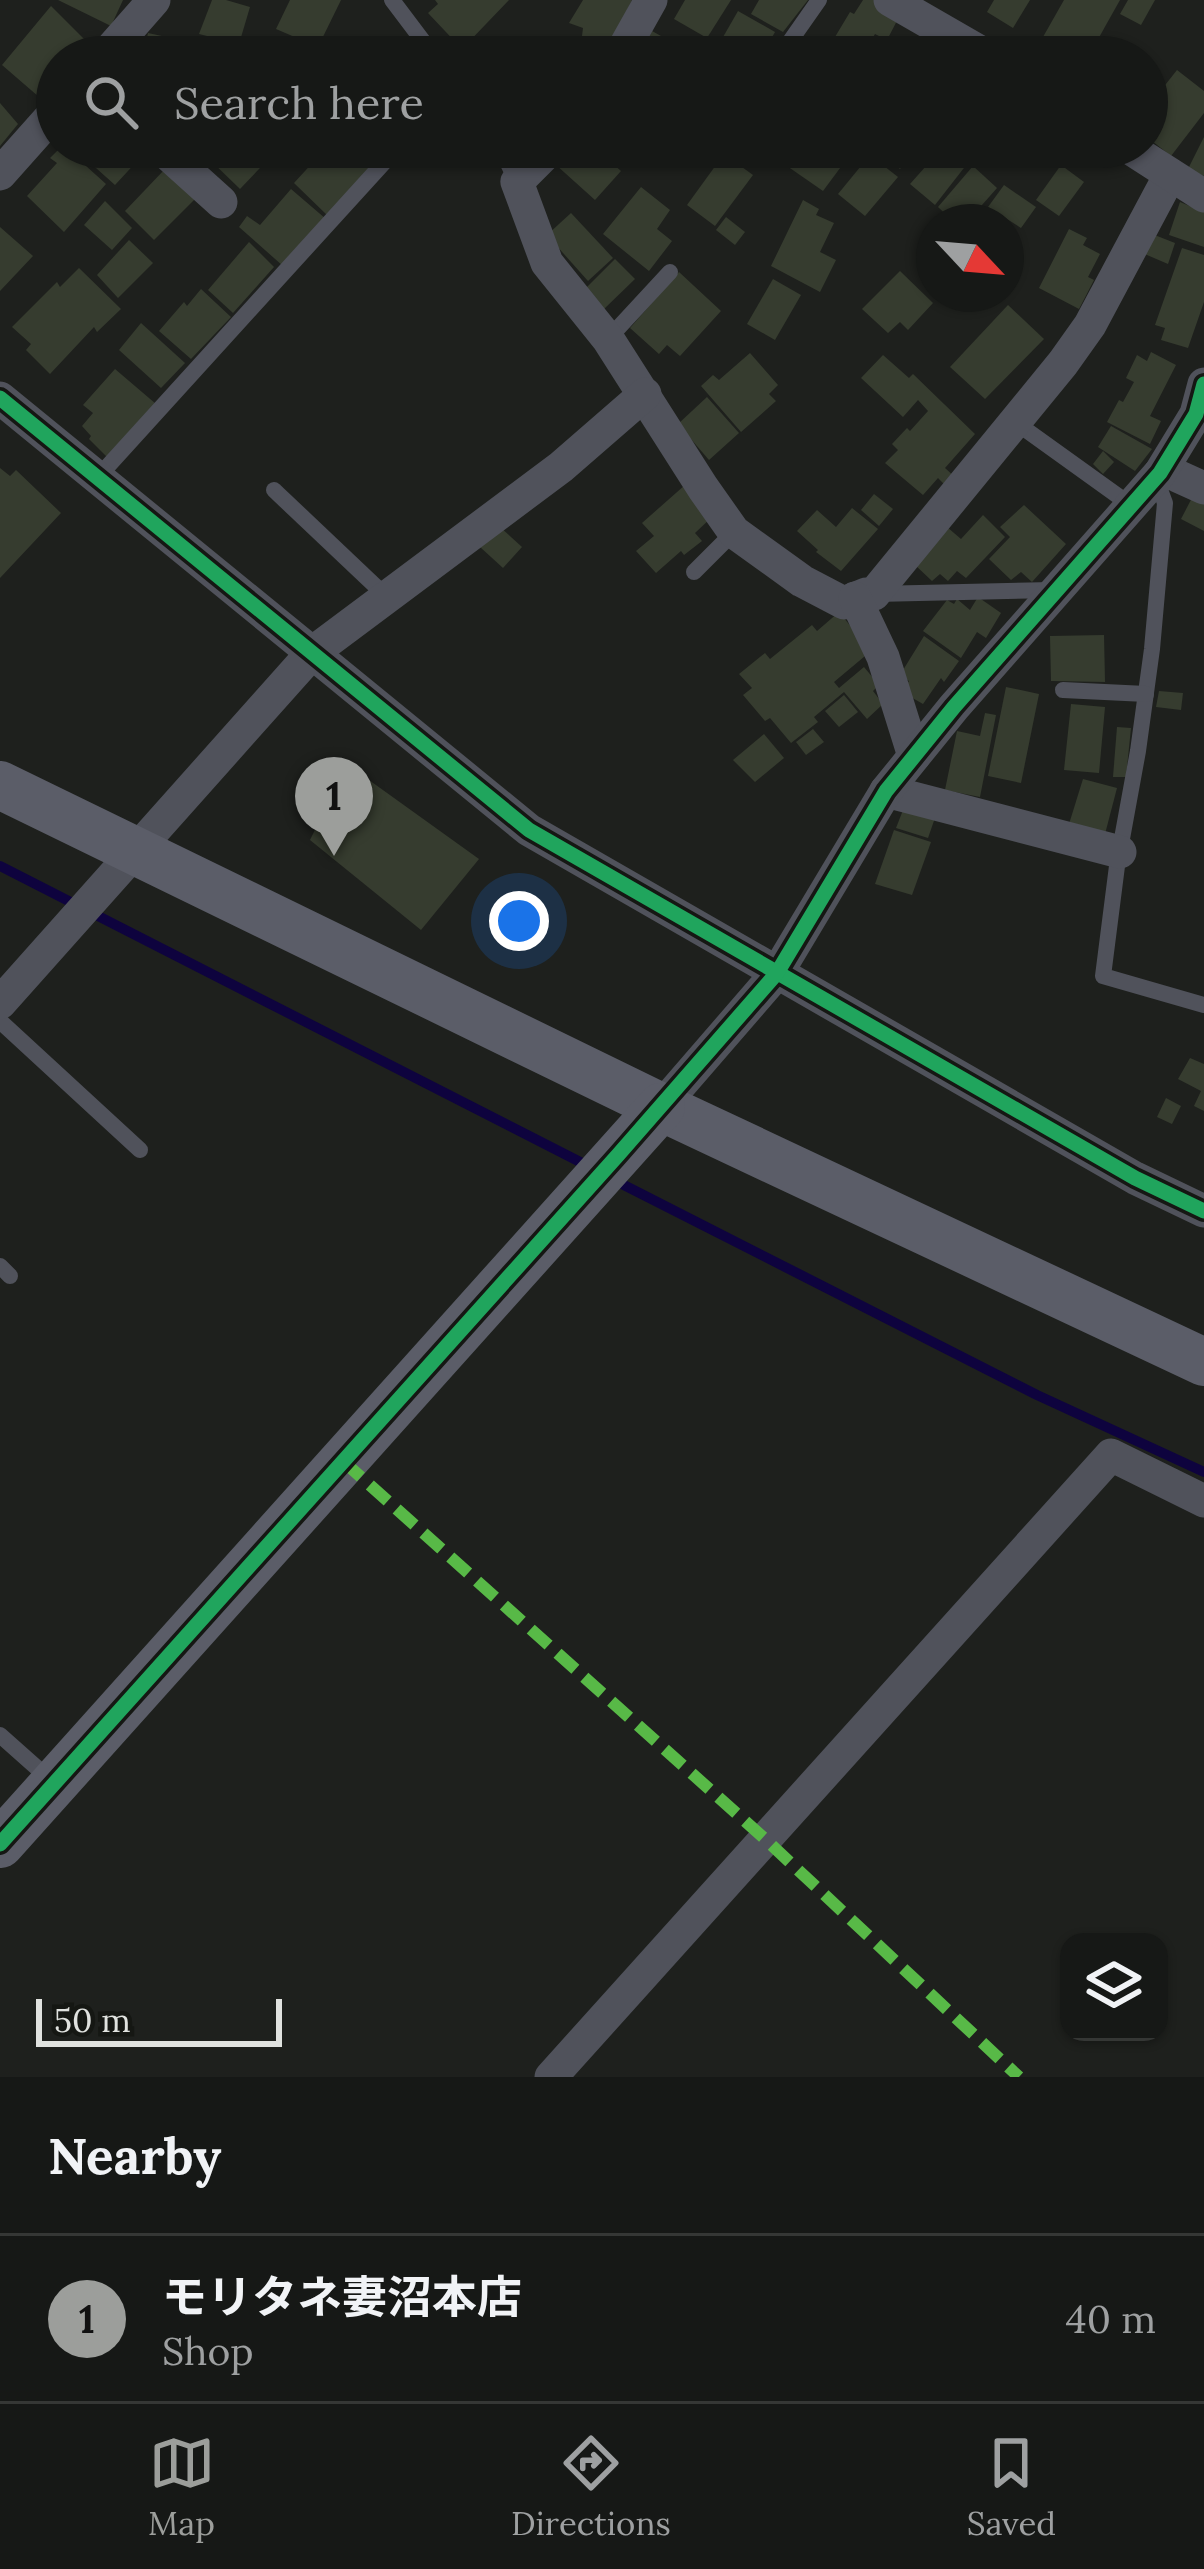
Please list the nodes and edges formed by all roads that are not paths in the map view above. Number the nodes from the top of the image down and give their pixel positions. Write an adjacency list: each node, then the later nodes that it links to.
1 (154, 0): 6 (street)
2 (392, 0): 7 (lane)
3 (650, 0): 8 (street)
4 (819, 0): 9 (lane)
5 (890, 0): 10 (street)
6 (122, 36)
7 (419, 36)
8 (630, 36)
9 (794, 36)
10 (952, 36)
11 (36, 134): 17 (street)
12 (183, 168): 21 (street)
13 (379, 168): 29 (lane)
14 (510, 168): 19 (lane)
15 (531, 168): 19 (street)
16 (1160, 168): 18 (street)
17 (0, 174)
18 (1170, 175): 20 (street); 27 (street)
19 (517, 182): 23 (street)
20 (1204, 196)
21 (221, 202)
22 (670, 272): 23 (lane)
23 (608, 338): 24 (street)
24 (645, 394): 33 (street); 37 (street)
25 (0, 398): 29 (street)
26 (1201, 402): 28 (street)
27 (1015, 422): 32 (lane); 36 (street)
28 (1157, 476): 30 (street); 32 (street); 40 (lane)
29 (98, 477): 38 (street)
30 (1204, 488)
31 (274, 490): 37 (lane)
32 (1132, 506): 35 (street)
33 (734, 532): 34 (lane); 36 (street)
34 (694, 572)
35 (1058, 590): 36 (lane); 41 (street)
36 (864, 596): 41 (street)
37 (388, 598): 38 (street)
38 (311, 653): 44 (street); 46 (street)
39 (1063, 690): 40 (lane)
40 (1146, 694): 45 (lane)
41 (914, 756): 43 (street)
42 (0, 784): 44 (street)
43 (886, 791): 45 (street); 46 (street)
44 (136, 851): 47 (street); 50 (street)
45 (1120, 852): 48 (lane)
46 (777, 973): 50 (street); 52 (street)
47 (0, 1003)
48 (1204, 1005)
49 (0, 1021): 51 (lane)
50 (661, 1107): 53 (street); 56 (street)
51 (140, 1150)
52 (1204, 1211)
53 (1204, 1362)
54 (1204, 1501): 58 (street)
55 (0, 1735): 56 (lane)
56 (54, 1784): 57 (street)
57 (0, 1844)
58 (550, 2077)

